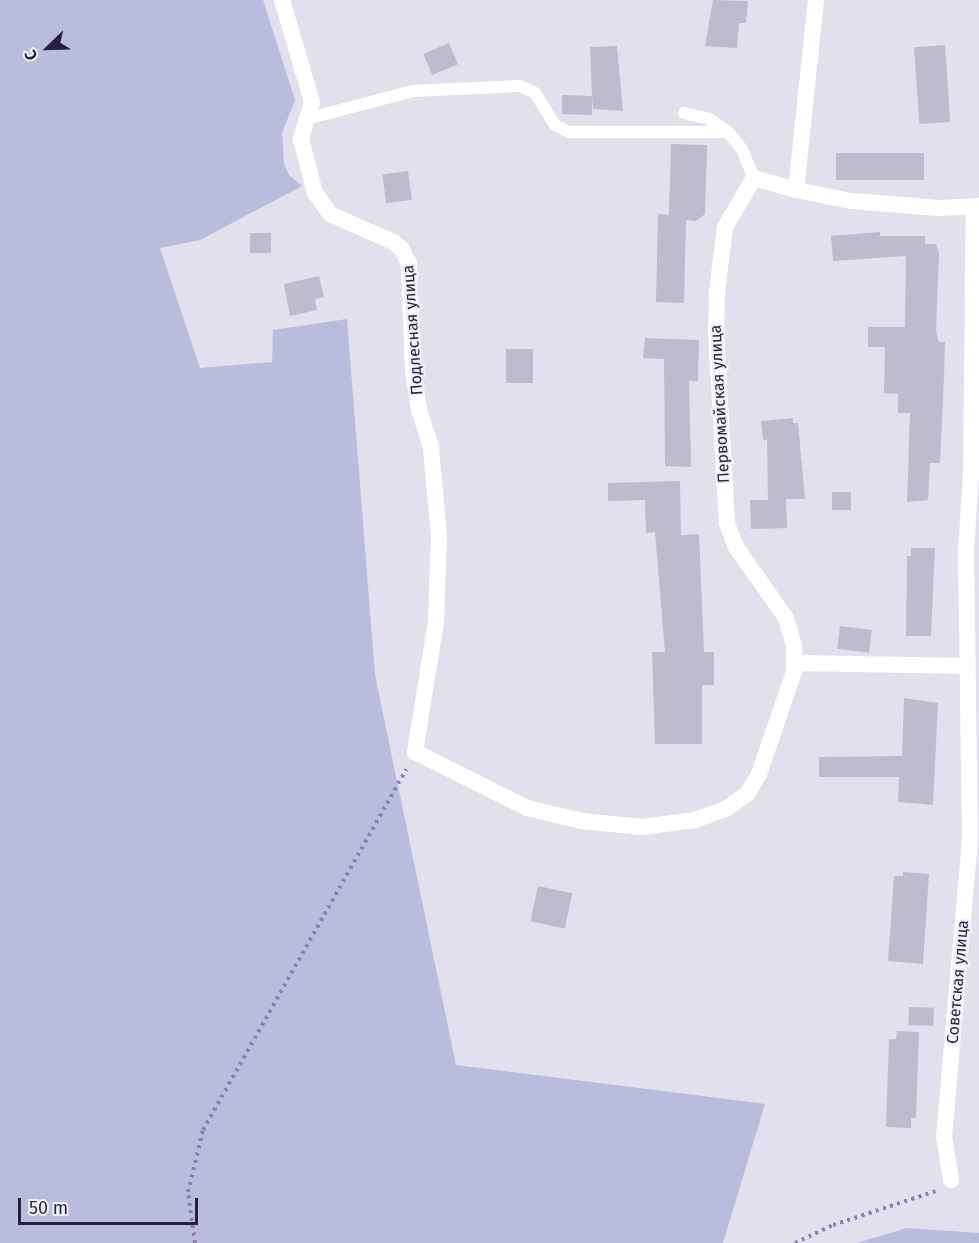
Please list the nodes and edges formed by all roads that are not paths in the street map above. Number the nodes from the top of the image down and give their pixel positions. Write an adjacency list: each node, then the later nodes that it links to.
1 (282, 0): 4 (street, Подлесная улица)
2 (816, 0): 7 (street)
3 (684, 113): 5 (lane)
4 (310, 118): 5 (lane); 11 (street, Подлесная улица)
5 (728, 132): 6 (lane)
6 (754, 178): 7 (street); 9 (street, Первомайская улица)
7 (796, 190): 8 (street)
8 (976, 206): 10 (street, Советская улица)
9 (795, 663): 10 (street); 11 (street, Первомайская улица)
10 (967, 666): 12 (street, Советская улица)
11 (582, 820)
12 (951, 1180)

